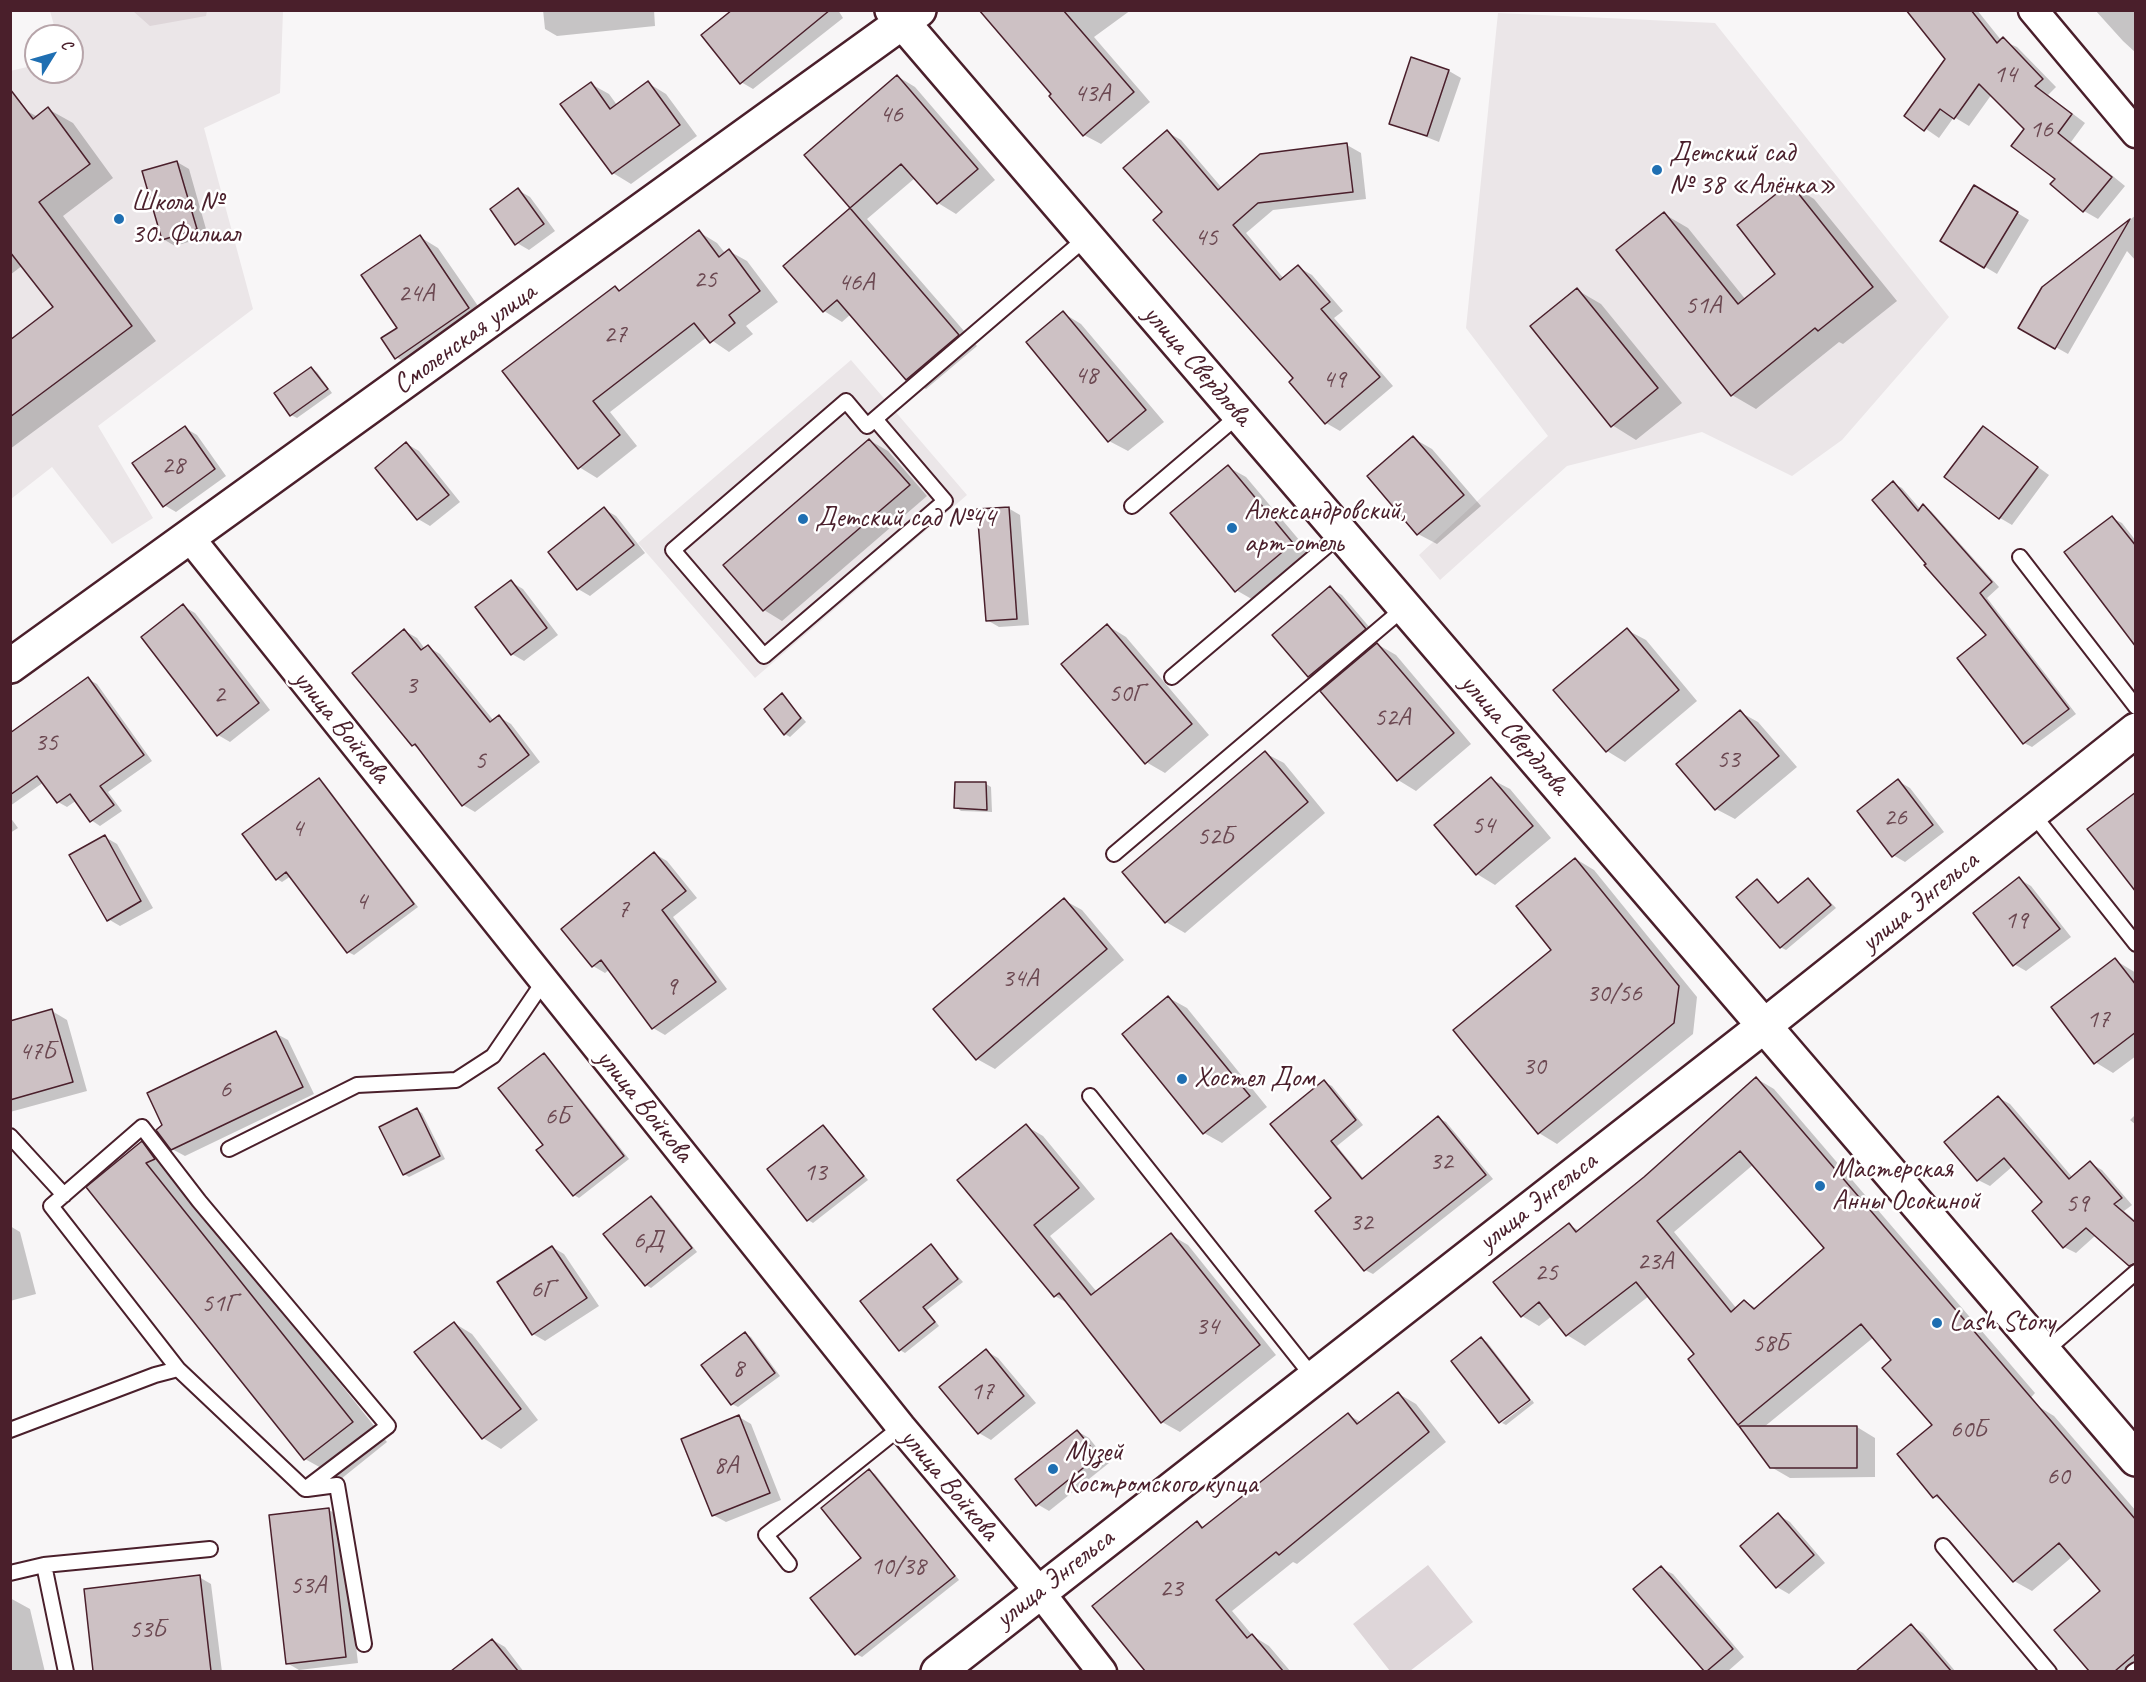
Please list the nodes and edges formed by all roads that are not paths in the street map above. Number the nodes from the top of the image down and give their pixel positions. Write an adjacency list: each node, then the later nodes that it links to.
1 (2033, 10): 3 (street)
2 (904, 15): 4 (street, улица Свердлова); 9 (street, Смоленская улица)
3 (2136, 133)
4 (1086, 238): 5 (street, улица Свердлова); 6 (lane)
5 (1239, 415): 7 (lane); 8 (street, улица Свердлова)
6 (875, 419): 6 (lane)
7 (1132, 506)
8 (1341, 534): 11 (street, улица Свердлова); 13 (lane)
9 (190, 538): 12 (street, Смоленская улица); 19 (street, улица Войкова)
10 (2020, 557): 14 (lane)
11 (1404, 608): 17 (lane); 20 (street, улица Свердлова)
12 (10, 666)
13 (1172, 676)
14 (2136, 707)
15 (2136, 730): 16 (street, улица Энгельса)
16 (2032, 813): 18 (lane); 20 (street, улица Энгельса)
17 (1114, 854)
18 (2136, 944)
19 (544, 981): 23 (lane); 29 (street, улица Войкова)
20 (1764, 1026): 26 (street, улица Свердлова); 28 (street, улица Энгельса)
21 (1090, 1095): 28 (lane)
22 (10, 1136): 24 (lane)
23 (229, 1149)
24 (64, 1195): 27 (lane); 32 (lane)
25 (2136, 1272): 26 (lane)
26 (2044, 1352): 31 (street, улица Свердлова)
27 (178, 1369): 30 (lane); 32 (lane)
28 (1313, 1377): 38 (street, улица Энгельса)
29 (901, 1427): 35 (lane); 38 (street, улица Войкова)
30 (10, 1430)
31 (2136, 1459)
32 (305, 1489): 39 (lane)
33 (1942, 1546): 43 (lane)
34 (210, 1549): 36 (lane)
35 (789, 1564)
36 (44, 1565): 37 (lane); 40 (lane)
37 (10, 1573)
38 (1039, 1591): 41 (street, улица Энгельса); 42 (street, улица Войкова)
39 (364, 1644)
40 (66, 1671)
41 (938, 1671)
42 (1102, 1671)
43 (2049, 1671)

